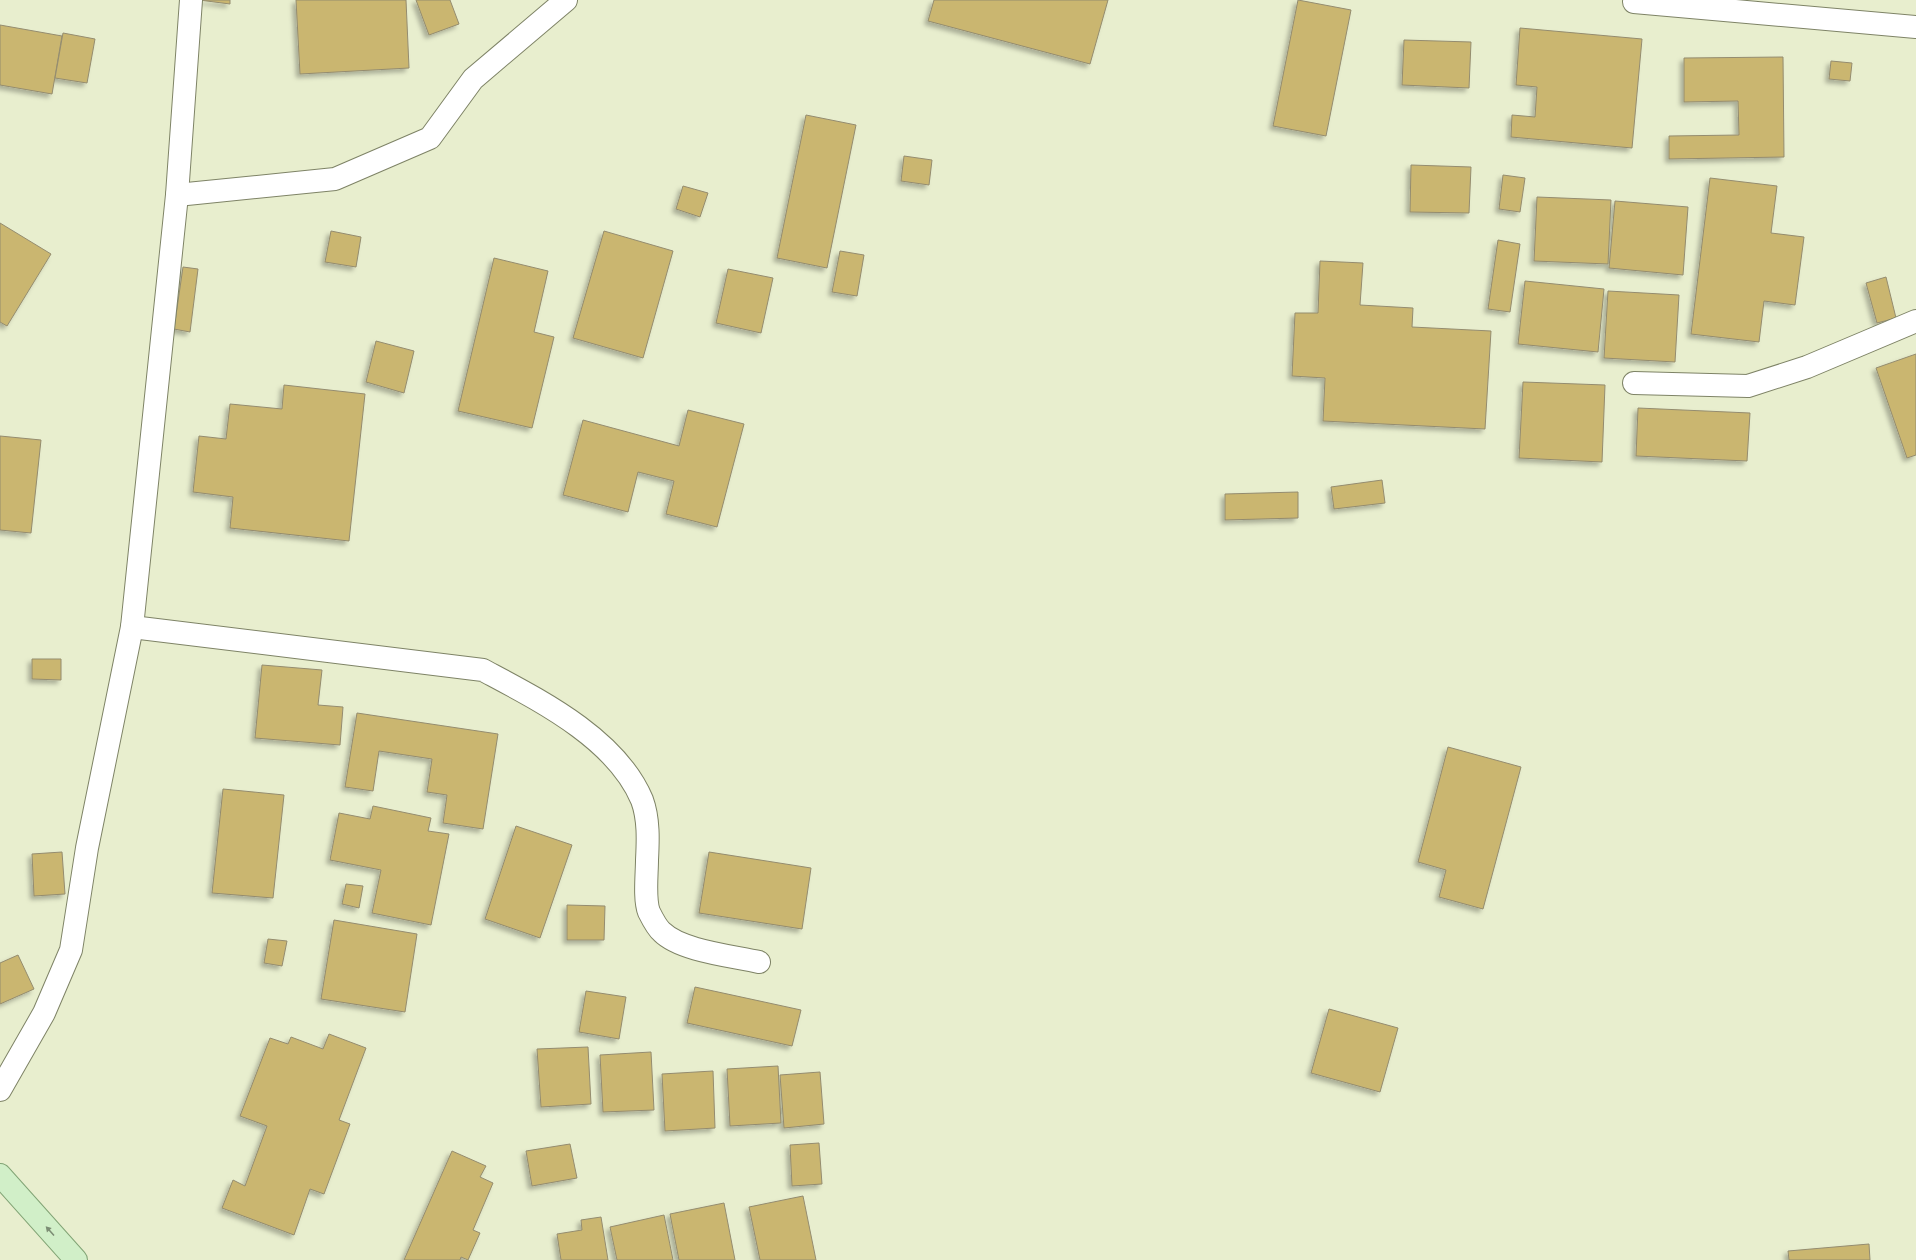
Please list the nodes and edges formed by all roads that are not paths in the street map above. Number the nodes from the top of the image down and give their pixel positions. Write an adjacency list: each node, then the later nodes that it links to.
1 (190, 0): 5 (street)
2 (566, 0): 5 (street)
3 (1634, 2): 4 (street)
4 (1916, 27)
5 (177, 195): 8 (street)
6 (1916, 321): 7 (street)
7 (1634, 383)
8 (132, 627): 9 (street); 10 (street)
9 (759, 962)
10 (0, 1090)
11 (0, 1175): 12 (main road, one-way to 11)
12 (76, 1260)

